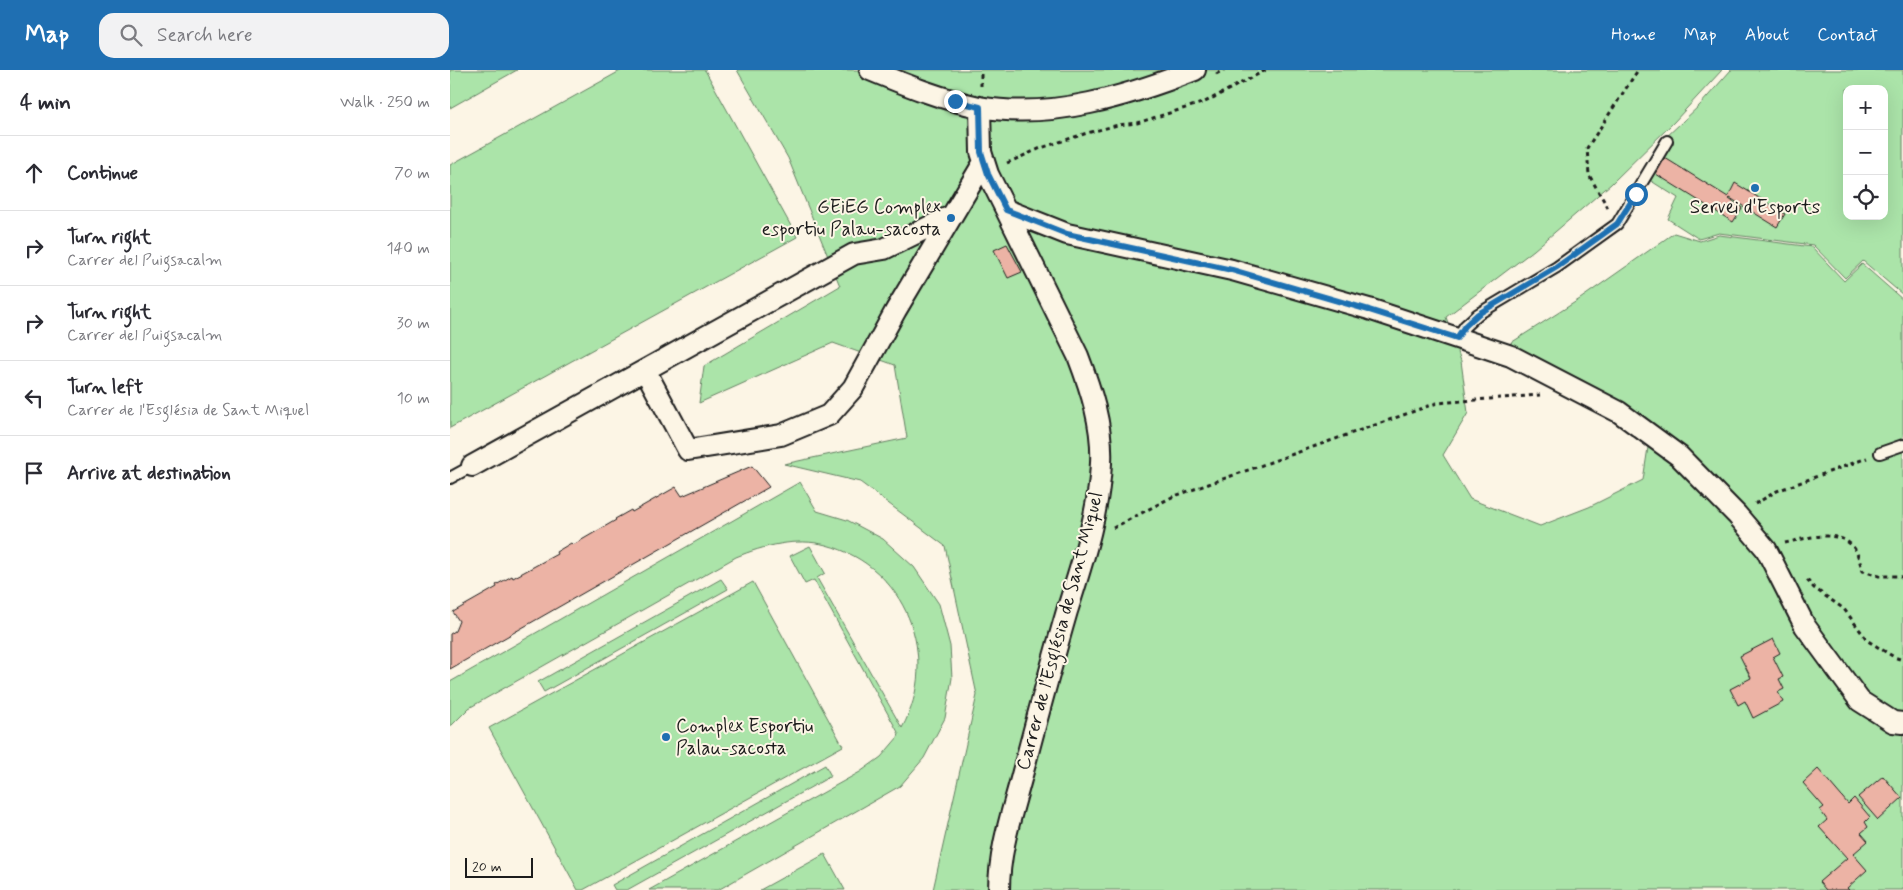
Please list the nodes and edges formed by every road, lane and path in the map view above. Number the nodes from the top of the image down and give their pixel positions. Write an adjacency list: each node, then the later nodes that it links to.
1 (870, 70): 5 (street)
2 (1196, 70): 5 (street)
3 (1266, 70): 7 (path)
4 (1638, 70): 10 (path)
5 (980, 107): 7 (street, Carrer de l'Església de Sant Miquel)
6 (1667, 141): 10 (lane)
7 (986, 168): 8 (street, Carrer de l'Església de Sant Miquel); 9 (street)
8 (1006, 210): 11 (street); 19 (street, Carrer de l'Església de Sant Miquel)
9 (951, 216): 12 (street); 12 (street)
10 (1617, 224): 11 (lane)
11 (1457, 338): 18 (street)
12 (645, 370): 16 (street)
13 (1542, 395): 19 (path)
14 (1903, 445): 15 (lane)
15 (1880, 453): 18 (path)
16 (472, 466): 17 (lane)
17 (450, 478)
18 (1737, 514): 20 (street)
19 (1088, 542): 25 (street, Carrer de l'Església de Sant Miquel)
20 (1766, 549): 22 (path); 24 (street)
21 (1802, 574): 23 (path)
22 (1903, 578)
23 (1903, 660)
24 (1903, 723)
25 (999, 890)

